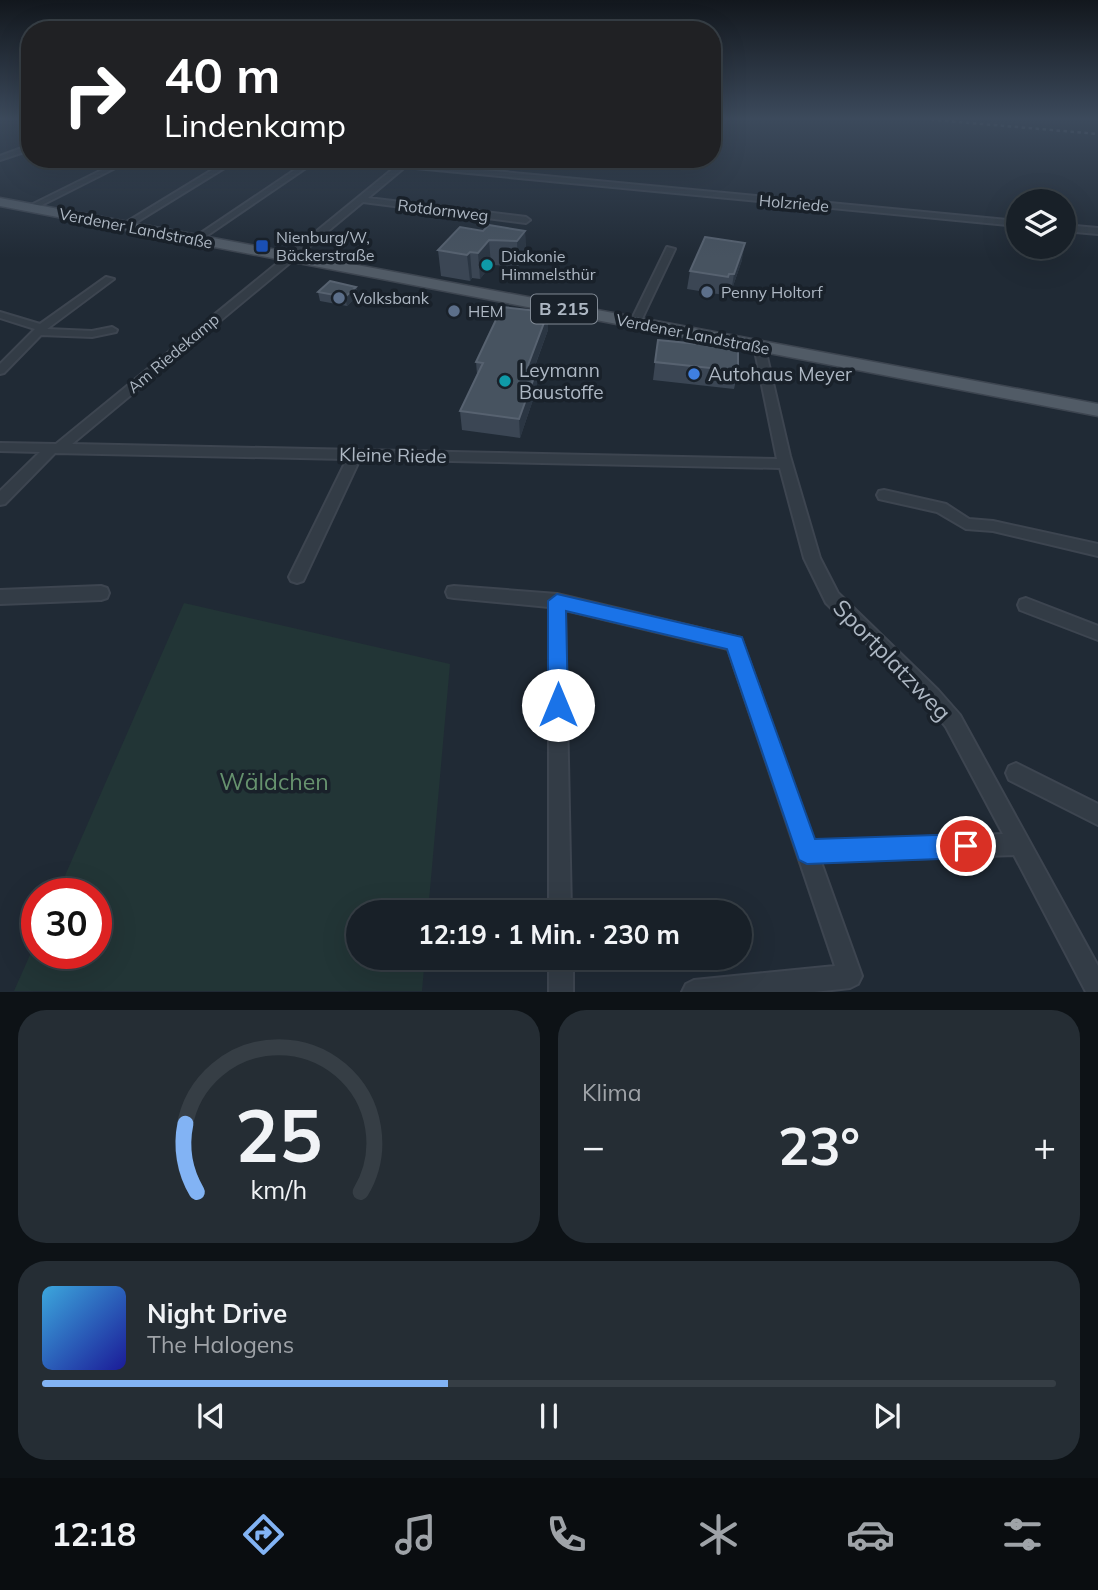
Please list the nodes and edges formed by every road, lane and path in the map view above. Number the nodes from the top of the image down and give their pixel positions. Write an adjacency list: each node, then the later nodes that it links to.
1 (111, 168): 8 (street)
2 (221, 168): 11 (street)
3 (302, 168): 14 (street)
4 (399, 168): 6 (street, Am Riedekamp)
5 (465, 168): 10 (street, Holzriede)
6 (360, 199): 9 (street, Rotdornweg); 16 (street, Am Riedekamp)
7 (0, 202): 8 (main road, Verdener Landstraße / B 215)
8 (29, 208): 11 (main road, Verdener Landstraße / B 215)
9 (526, 220)
10 (1006, 223)
11 (124, 226): 14 (main road, Verdener Landstraße / B 215)
12 (1076, 229): 13 (street)
13 (1098, 231)
14 (196, 239): 16 (main road, Verdener Landstraße / B 215)
15 (670, 249): 19 (street)
16 (290, 257): 19 (main road, Verdener Landstraße / B 215); 26 (street, Am Riedekamp)
17 (109, 279): 20 (street)
18 (0, 315): 20 (street)
19 (635, 323): 22 (main road, Verdener Landstraße / B 215)
20 (42, 330): 21 (street); 23 (street)
21 (112, 330)
22 (760, 346): 24 (main road, Verdener Landstraße / B 215); 28 (street, Sportplatzweg)
23 (0, 371)
24 (1098, 410)
25 (0, 447): 26 (street, Kleine Riede)
26 (54, 449): 27 (street, Kleine Riede); 30 (street, Am Riedekamp)
27 (355, 456): 28 (street, Kleine Riede); 32 (street)
28 (786, 464): 41 (street, Sportplatzweg)
29 (884, 495): 31 (street)
30 (0, 500)
31 (1098, 550)
32 (297, 577)
33 (454, 592): 36 (street)
34 (101, 593): 35 (street)
35 (0, 597)
36 (557, 601): 42 (street); 43 (street)
37 (1026, 605): 38 (street)
38 (1098, 633)
39 (1016, 773): 40 (street)
40 (1098, 815)
41 (1019, 844): 42 (street); 45 (street, Sportplatzweg)
42 (807, 852): 47 (street)
43 (560, 900)
44 (561, 970): 46 (street)
45 (1098, 990)
46 (561, 992)
47 (694, 992)

